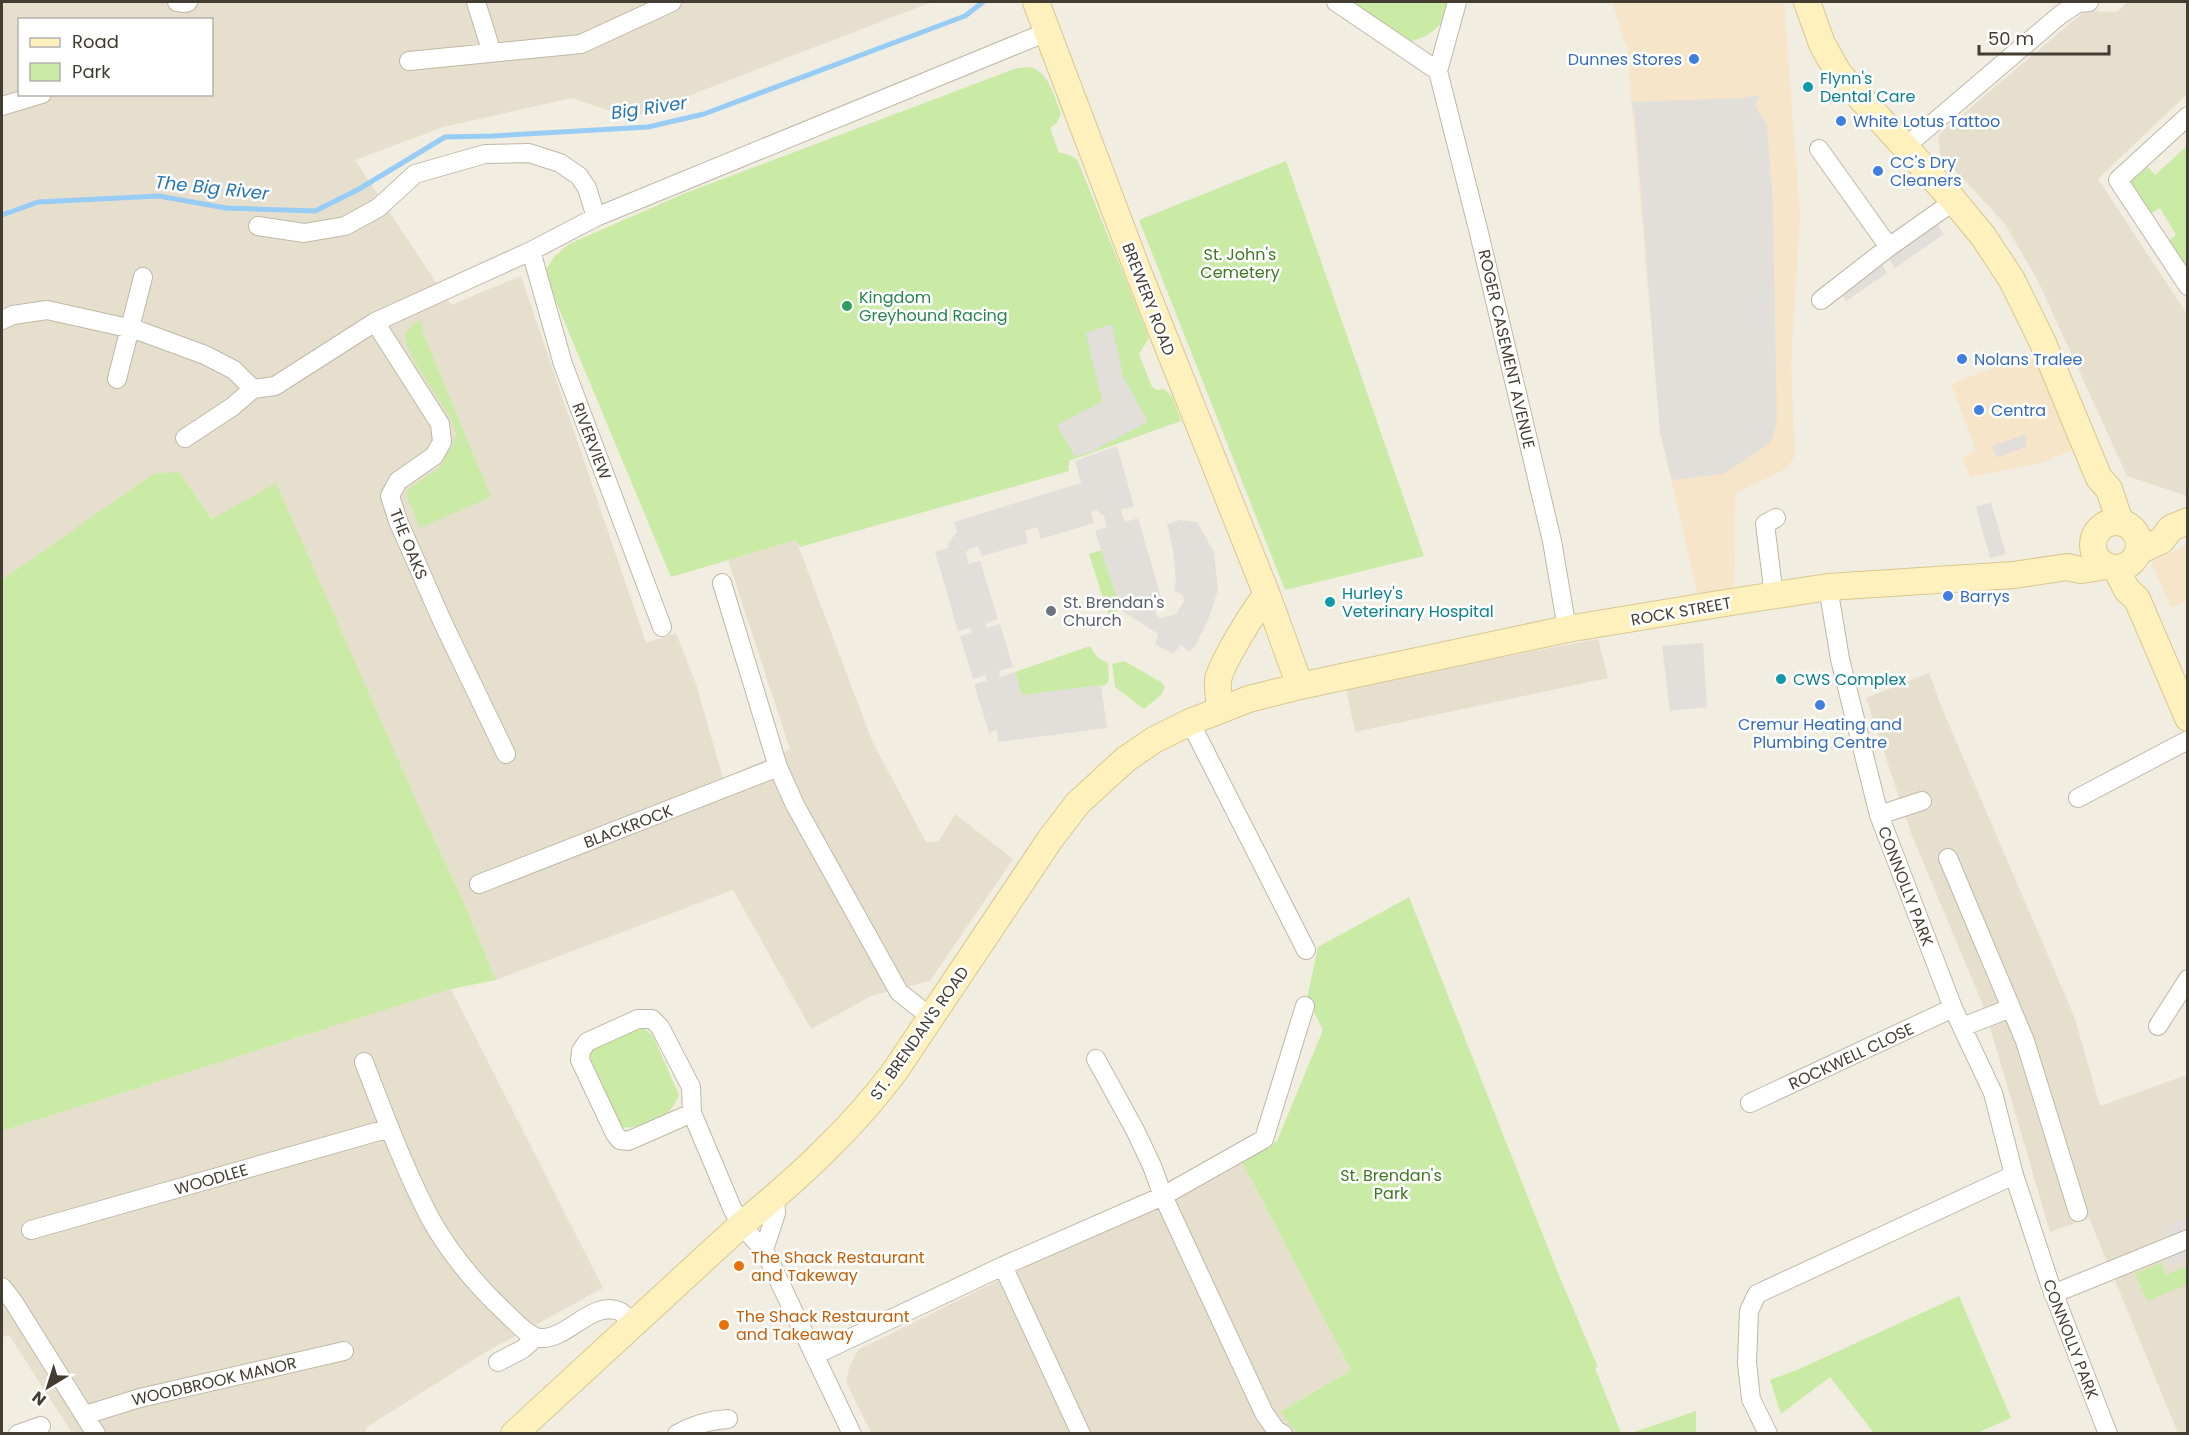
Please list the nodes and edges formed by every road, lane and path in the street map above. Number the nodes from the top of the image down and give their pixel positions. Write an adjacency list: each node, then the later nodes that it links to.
1 (177, 2): 2 (street)
2 (188, 2)
3 (476, 2): 11 (street)
4 (672, 2): 11 (street)
5 (1036, 2): 10 (main road, BREWERY ROAD)
6 (1336, 2): 13 (street)
7 (1457, 2): 13 (street, ROGER CASEMENT AVENUE)
8 (1807, 2): 17 (main road)
9 (2089, 2): 17 (street)
10 (1047, 32): 20 (street); 38 (main road, BREWERY ROAD)
11 (492, 53): 12 (street)
12 (409, 61)
13 (1438, 70): 41 (street, ROGER CASEMENT AVENUE)
14 (35, 96): 15 (street)
15 (2, 106)
16 (2187, 116): 25 (street)
17 (1905, 147): 19 (main road)
18 (1819, 149): 22 (street)
19 (1954, 201): 22 (street); 35 (main road)
20 (596, 217): 21 (street); 23 (street)
21 (258, 226)
22 (1889, 247): 26 (street)
23 (531, 251): 28 (street); 40 (street, RIVERVIEW)
24 (143, 277): 29 (street)
25 (2187, 286)
26 (1821, 300)
27 (2, 320): 29 (street)
28 (375, 322): 31 (street); 47 (street, THE OAKS)
29 (129, 328): 30 (street); 31 (street)
30 (117, 379)
31 (253, 389): 32 (street)
32 (185, 438)
33 (1776, 518): 39 (street)
34 (2179, 525): 35 (main road, ROCK STREET)
35 (2118, 546): 37 (main road, ROCK STREET); 44 (main road)
36 (722, 583): 48 (street)
37 (1828, 587): 39 (main road, ROCK STREET); 51 (street, CONNOLLY PARK)
38 (1267, 595): 42 (main road, BREWERY ROAD); 43 (main road)
39 (1774, 596): 41 (main road, ROCK STREET)
40 (662, 627)
41 (1567, 629): 42 (main road, ROCK STREET)
42 (1300, 686): 43 (main road, ST. BRENDAN'S ROAD)
43 (1221, 708): 45 (main road, ST. BRENDAN'S ROAD)
44 (2187, 718)
45 (1190, 722): 54 (street); 59 (main road, ST. BRENDAN'S ROAD)
46 (2187, 740): 49 (street)
47 (506, 754)
48 (778, 767): 53 (street, BLACKROCK); 59 (street)
49 (2078, 798)
50 (1922, 801): 51 (street)
51 (1879, 815): 57 (street, CONNOLLY PARK)
52 (1948, 858): 58 (street)
53 (479, 885)
54 (1306, 950)
55 (2187, 979): 60 (street)
56 (1305, 1006): 68 (street)
57 (1953, 1008): 61 (street, CONNOLLY PARK); 64 (street, ROCKWELL CLOSE)
58 (2011, 1008): 61 (street); 70 (street)
59 (932, 1018): 69 (main road, ST. BRENDAN'S ROAD)
60 (2158, 1026)
61 (1962, 1027): 67 (street, CONNOLLY PARK)
62 (1096, 1059): 68 (street)
63 (364, 1062): 66 (street)
64 (1750, 1103)
65 (692, 1113): 65 (street); 71 (street)
66 (390, 1128): 72 (street, WOODLEE); 79 (street)
67 (2014, 1175): 76 (street, CONNOLLY PARK); 93 (street)
68 (1163, 1196): 75 (street); 92 (street)
69 (775, 1197): 71 (main road, ST. BRENDAN'S ROAD); 74 (street)
70 (2079, 1212)
71 (741, 1225): 74 (street); 78 (main road, ST. BRENDAN'S ROAD)
72 (31, 1230)
73 (2187, 1239): 76 (street)
74 (764, 1250): 81 (street)
75 (1003, 1266): 81 (street); 91 (street)
76 (2053, 1293): 94 (street, CONNOLLY PARK)
77 (8, 1294): 83 (street)
78 (633, 1324): 79 (street); 88 (main road, ST. BRENDAN'S ROAD)
79 (536, 1337): 82 (street)
80 (344, 1351): 83 (street, WOODBROOK MANOR)
81 (815, 1355): 90 (street)
82 (498, 1362)
83 (86, 1415): 87 (street)
84 (728, 1419): 89 (street)
85 (41, 1426): 86 (street)
86 (18, 1434)
87 (96, 1434)
88 (514, 1434)
89 (677, 1434)
90 (852, 1434)
91 (1081, 1434)
92 (1283, 1434)
93 (1768, 1434)
94 (2108, 1434)

